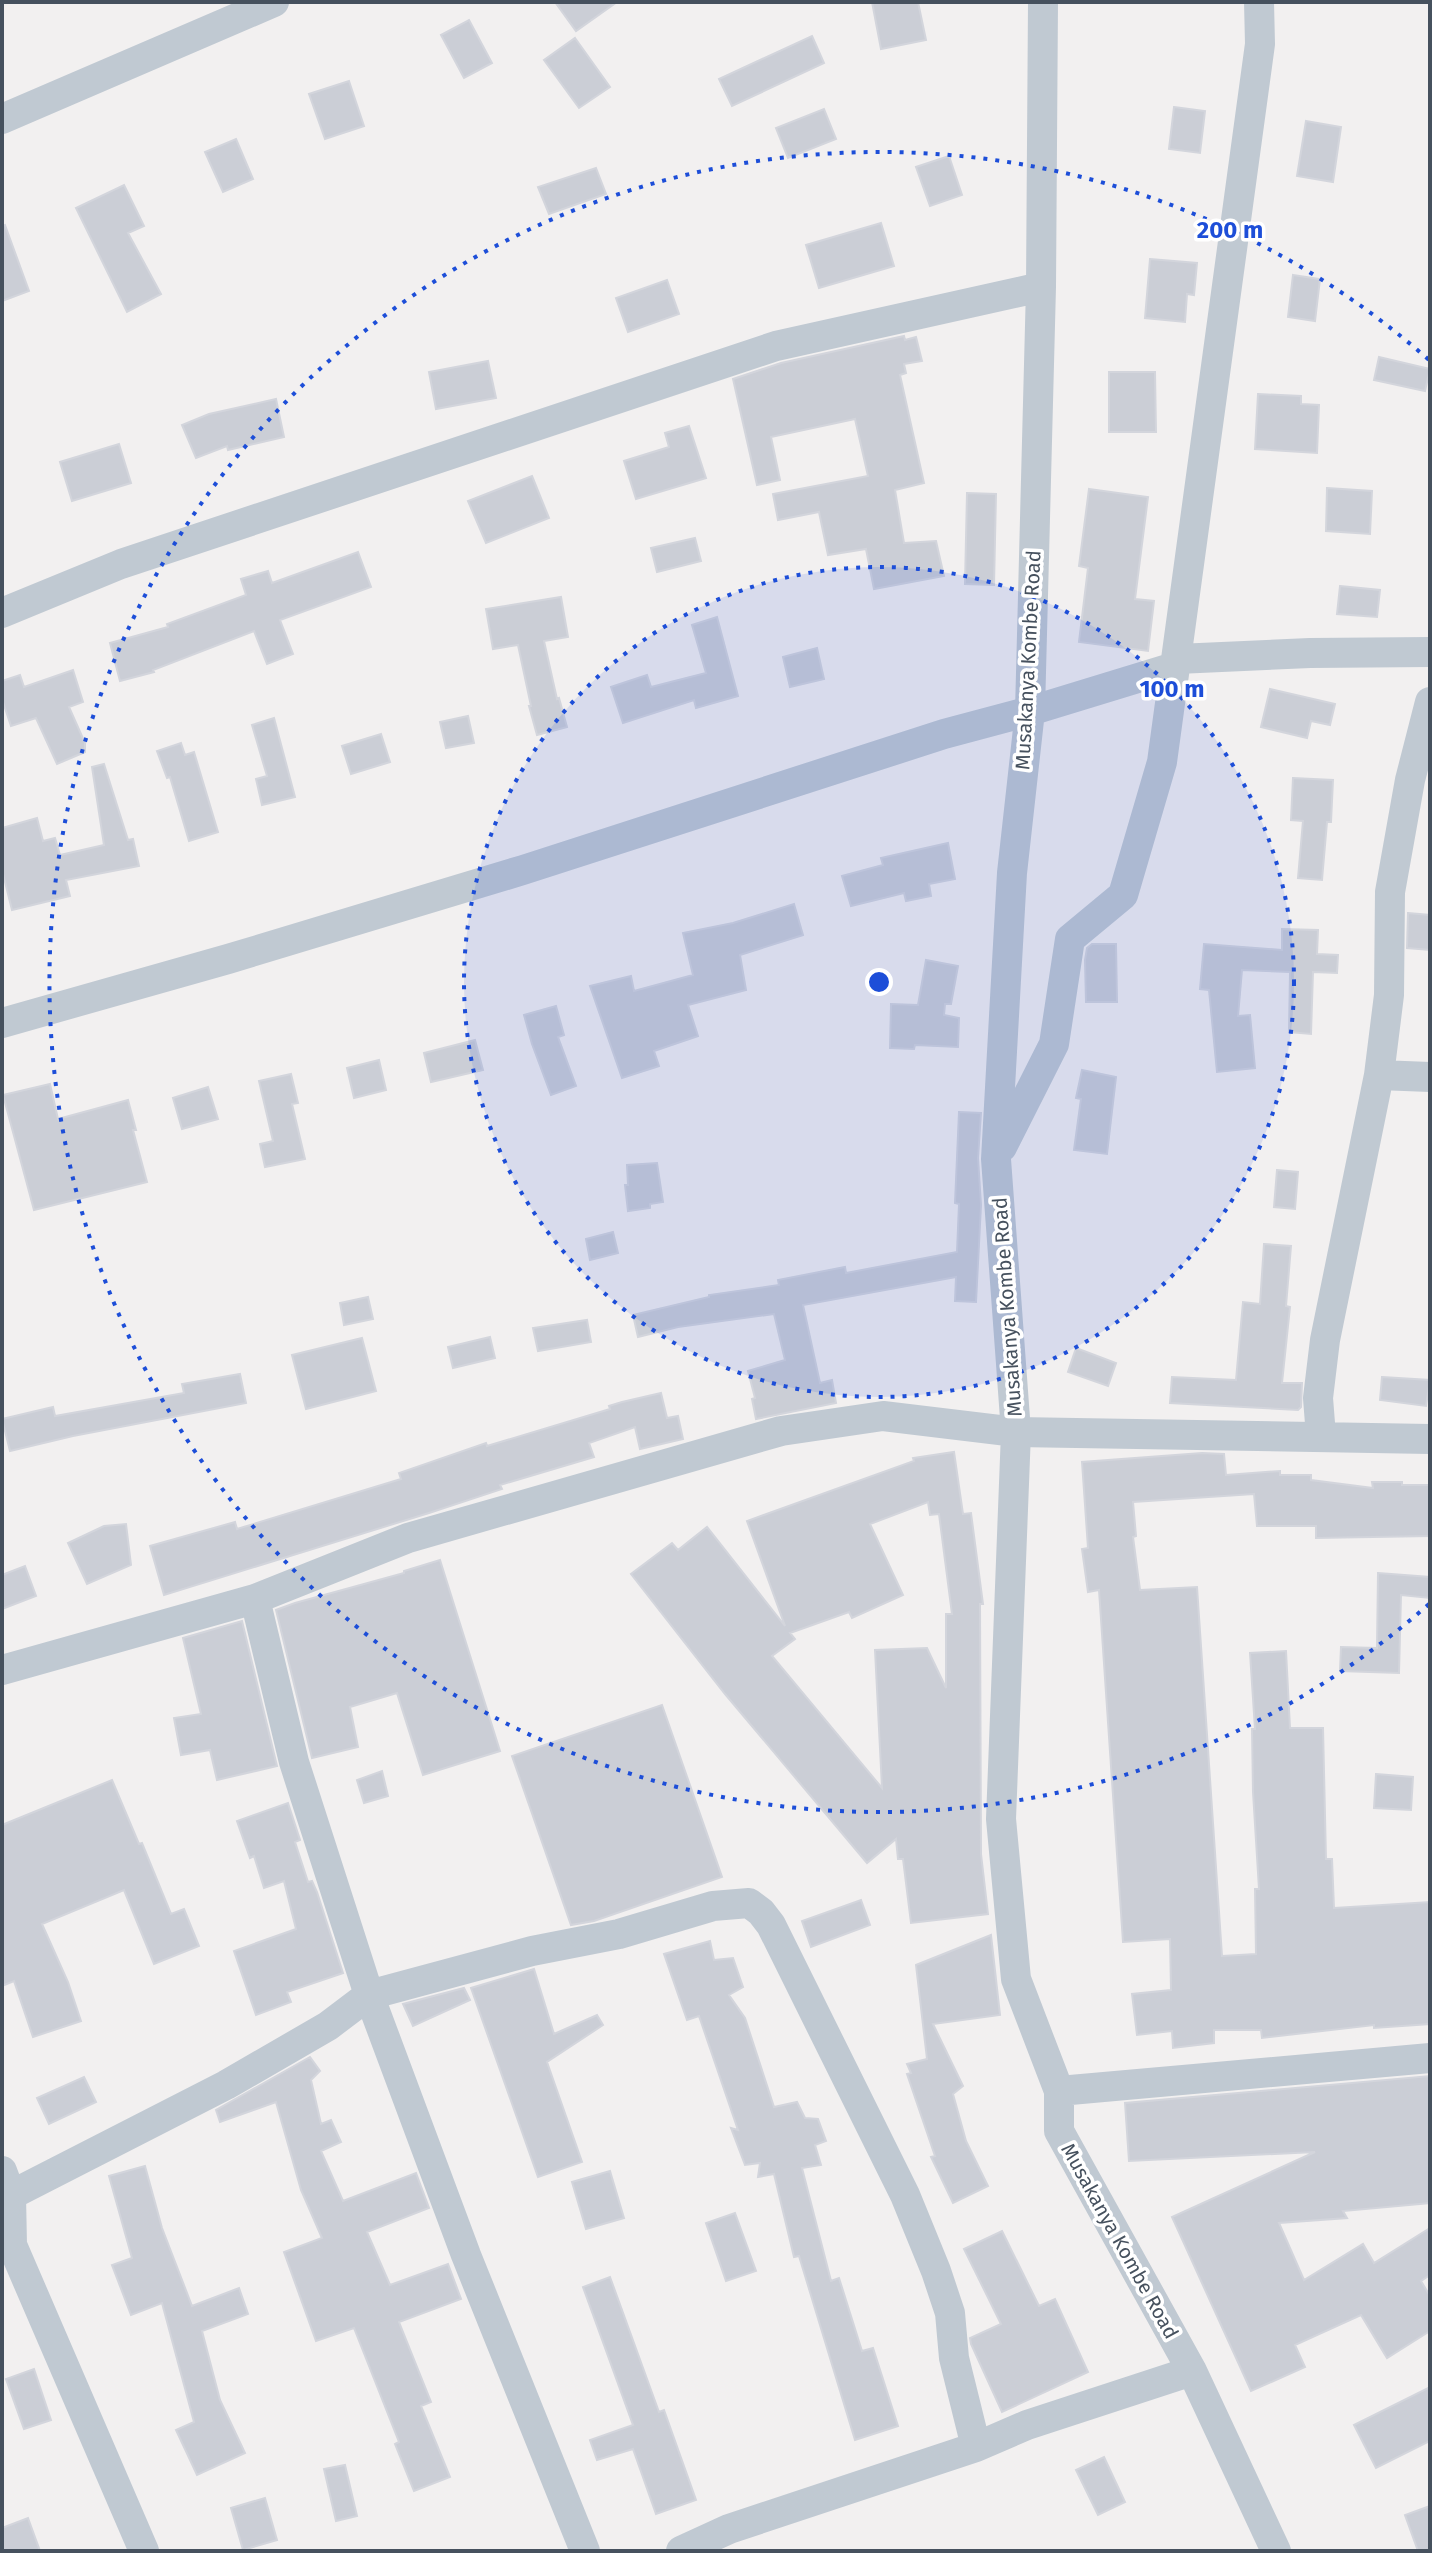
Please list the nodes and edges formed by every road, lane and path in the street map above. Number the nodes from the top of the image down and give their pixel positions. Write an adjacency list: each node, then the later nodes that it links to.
1 (274, 2): 4 (street)
2 (1043, 2): 5 (street, Musakanya Kombe Road)
3 (1259, 2): 8 (street)
4 (2, 119)
5 (1041, 287): 6 (street); 10 (street, Musakanya Kombe Road)
6 (2, 613)
7 (1430, 652): 8 (street)
8 (1177, 659): 10 (street); 14 (street)
9 (1430, 702): 12 (street)
10 (1030, 711): 11 (street); 14 (street, Musakanya Kombe Road)
11 (2, 1023)
12 (1379, 1075): 13 (street); 16 (street)
13 (1430, 1077)
14 (996, 1159): 15 (street, Musakanya Kombe Road)
15 (1016, 1432): 16 (street); 18 (street); 22 (street, Musakanya Kombe Road)
16 (1321, 1436): 17 (street)
17 (1430, 1439)
18 (255, 1599): 19 (street); 20 (street)
19 (2, 1670)
20 (369, 1995): 23 (street); 25 (street); 27 (street)
21 (1430, 2058): 22 (street)
22 (1059, 2091): 24 (street, Musakanya Kombe Road)
23 (5, 2188): 26 (street)
24 (1192, 2371): 25 (street); 29 (street, Musakanya Kombe Road)
25 (976, 2447): 28 (street)
26 (144, 2551)
27 (585, 2551)
28 (681, 2551)
29 (1276, 2551)

